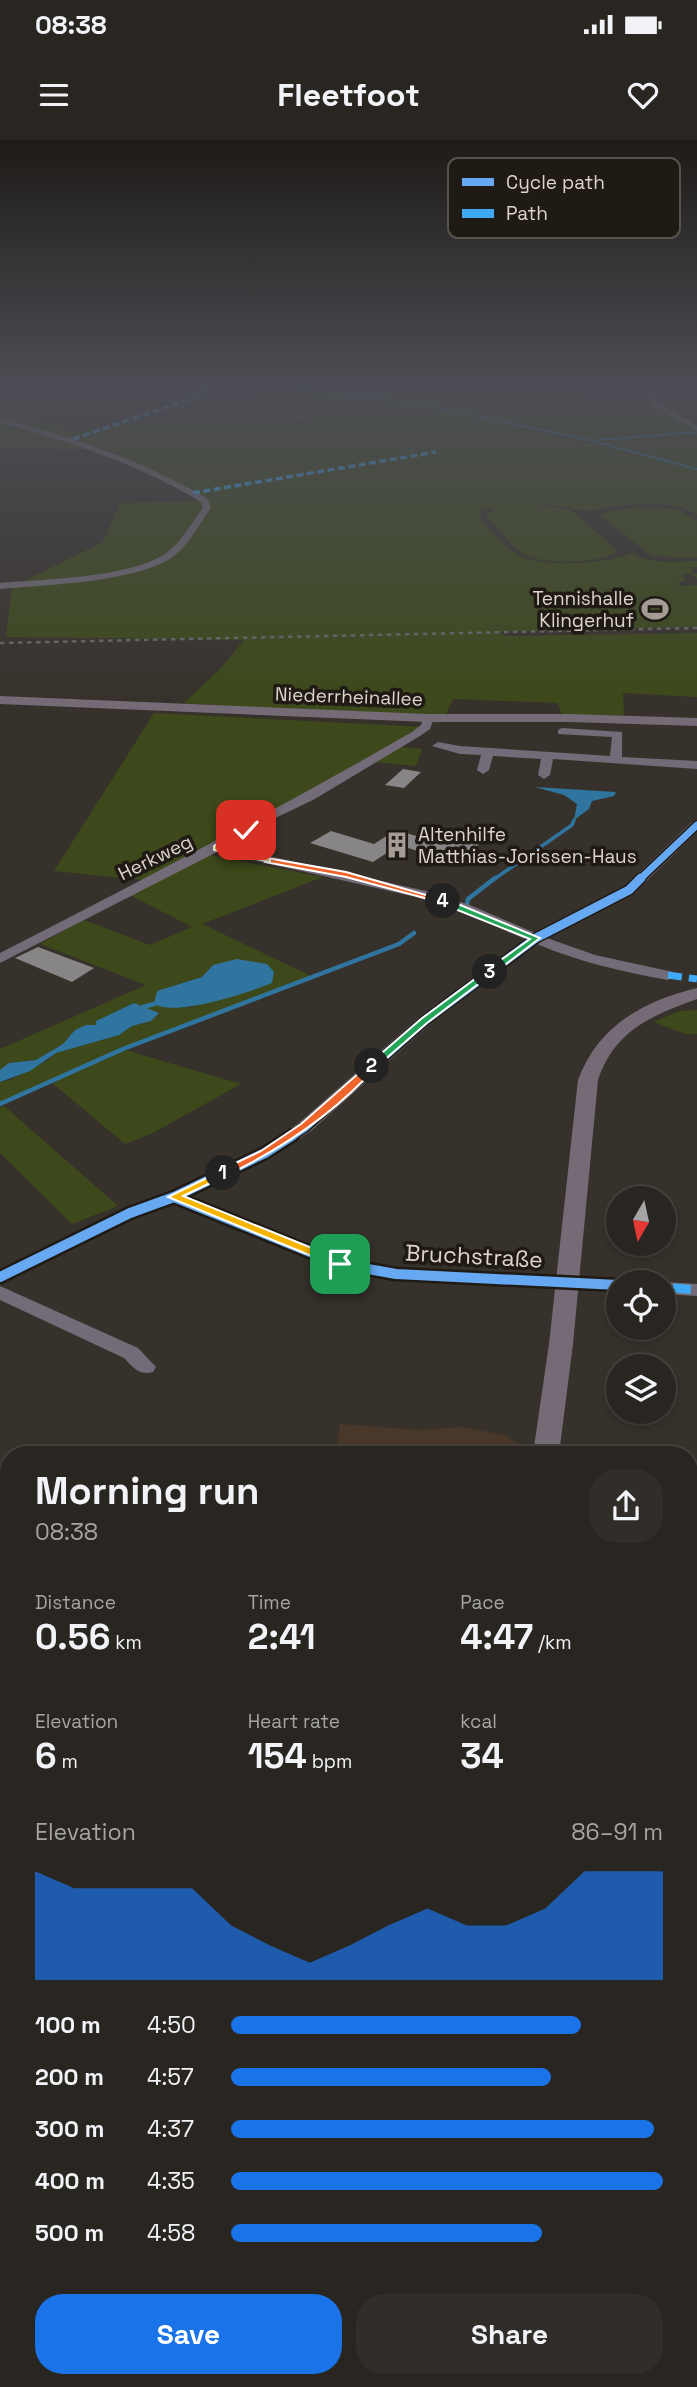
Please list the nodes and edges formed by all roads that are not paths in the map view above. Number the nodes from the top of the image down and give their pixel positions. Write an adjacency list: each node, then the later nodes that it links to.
1 (191, 492): 2 (street)
2 (0, 586)
3 (0, 700): 4 (main road, Niederrheinallee)
4 (428, 718): 5 (main road, Niederrheinallee); 15 (street, Herkweg)
5 (697, 722)
6 (562, 732): 9 (street)
7 (438, 746): 8 (street)
8 (488, 752): 10 (street); 12 (street)
9 (616, 754): 10 (street); 11 (street)
10 (547, 755): 13 (street)
11 (697, 765)
12 (483, 770)
13 (544, 775)
14 (697, 825): 16 (street)
15 (216, 848): 16 (street); 17 (street, Herkweg)
16 (536, 938): 18 (street); 20 (street)
17 (0, 958)
18 (668, 975)
19 (694, 996): 22 (main road)
20 (174, 1197): 21 (street); 22 (street, Bruchstraße)
21 (0, 1277)
22 (567, 1281): 23 (street, Bruchstraße); 28 (main road)
23 (606, 1284)
24 (676, 1289): 25 (street)
25 (697, 1290)
26 (0, 1292): 27 (street)
27 (146, 1367)
28 (547, 1446)

